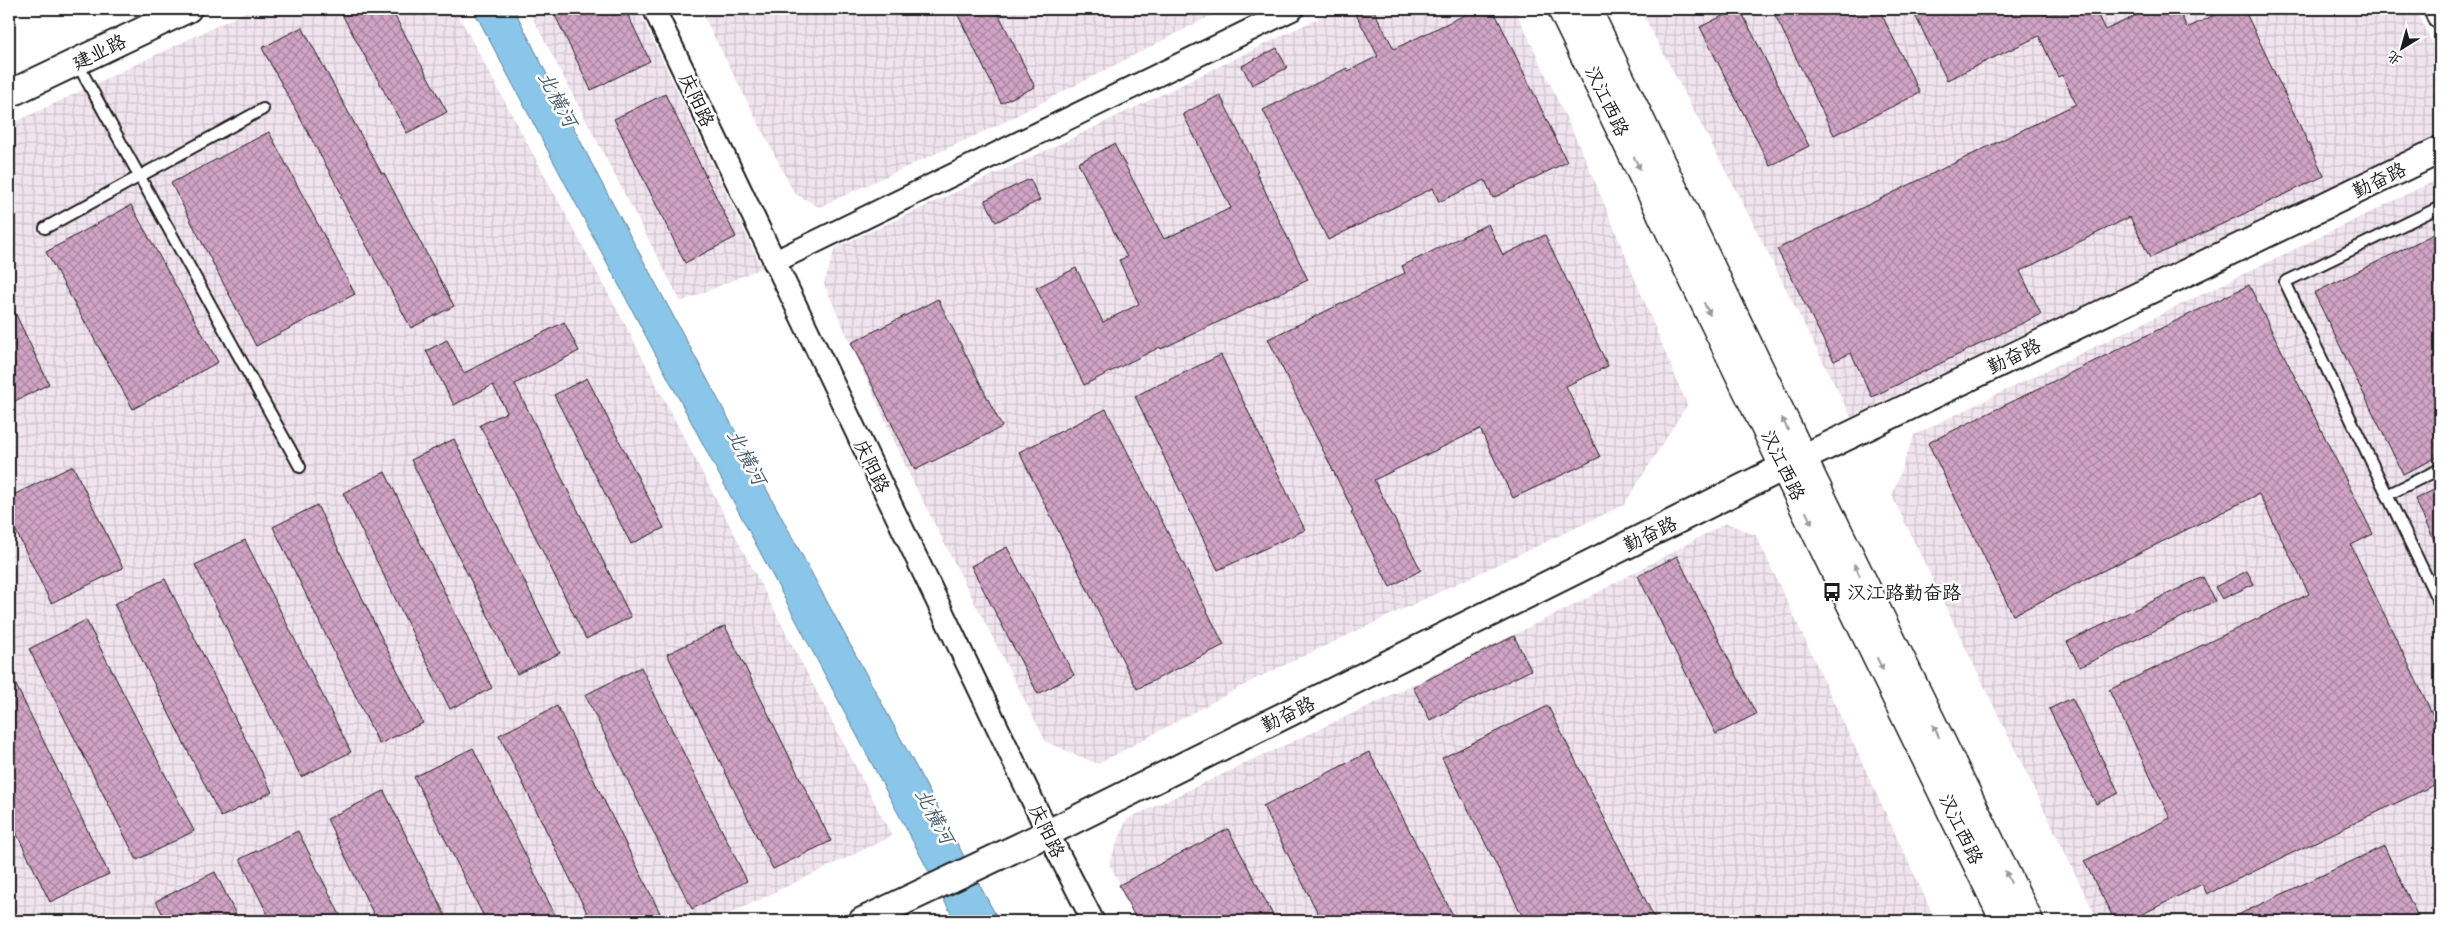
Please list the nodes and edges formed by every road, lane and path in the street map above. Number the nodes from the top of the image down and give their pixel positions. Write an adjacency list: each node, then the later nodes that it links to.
1 (188, 9): 8 (street, 建业路)
2 (654, 9): 15 (street, 庆阳路)
3 (1293, 9): 15 (street)
4 (1562, 9): 16 (main road, 汉江西路, one-way to 16)
5 (1586, 9): 16 (main road, 汉江西路, one-way to 5)
6 (2437, 9): 7 (street)
7 (2440, 15)
8 (76, 63): 9 (street, 建业路); 12 (lane)
9 (9, 94)
10 (263, 109): 12 (lane)
11 (2440, 150): 16 (street, 勤奋路)
12 (139, 176): 14 (lane); 17 (lane)
13 (2440, 207): 19 (lane)
14 (45, 228)
15 (774, 262): 21 (street, 庆阳路)
16 (1793, 463): 21 (street, 勤奋路); 24 (main road, 汉江西路, one-way to 24); 25 (main road, 汉江西路, one-way to 16)
17 (300, 467)
18 (2440, 469): 19 (lane)
19 (2387, 495): 20 (lane)
20 (2440, 605)
21 (1048, 833): 22 (street, 勤奋路); 23 (street, 庆阳路)
22 (862, 921)
23 (1093, 921)
24 (2005, 921)
25 (2029, 921)

